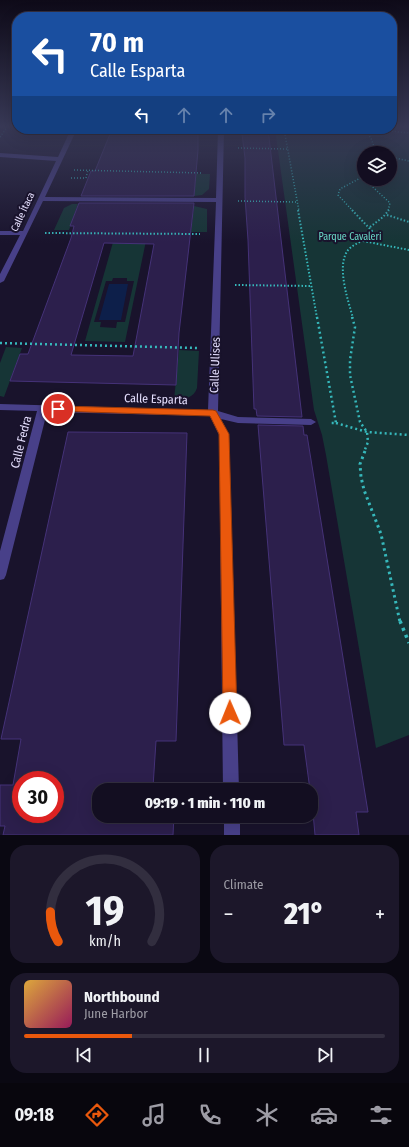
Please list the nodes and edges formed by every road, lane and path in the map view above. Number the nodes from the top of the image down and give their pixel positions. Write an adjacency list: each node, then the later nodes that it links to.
1 (56, 165): 4 (street, Calle Ítaca)
2 (220, 165): 5 (street, Calle Ulises)
3 (291, 165): 10 (path)
4 (54, 170): 5 (path); 8 (street, Calle Ítaca)
5 (220, 173): 9 (street, Calle Ulises)
6 (357, 181): 13 (path)
7 (370, 186): 11 (path)
8 (40, 199): 9 (street); 15 (street, Calle Ítaca)
9 (219, 200): 10 (path); 16 (street, Calle Ulises)
10 (297, 202): 21 (path)
11 (387, 215): 12 (path); 13 (path)
12 (409, 222)
13 (370, 227): 17 (path)
14 (0, 233): 15 (street)
15 (25, 233): 16 (path); 19 (street, Calle Ítaca)
16 (218, 234): 20 (street, Calle Ulises)
17 (363, 241): 18 (path); 29 (path)
18 (409, 250)
19 (0, 281)
20 (217, 285): 21 (path); 23 (street, Calle Ulises)
21 (312, 286): 28 (path)
22 (0, 343): 23 (path)
23 (215, 348): 26 (street, Calle Ulises)
24 (0, 407): 25 (street, Calle Esparta)
25 (43, 409): 26 (street, Calle Esparta); 31 (street, Calle Fedra)
26 (213, 414): 27 (street, Calle Esparta); 33 (street)
27 (311, 422): 28 (path)
28 (336, 423): 29 (path)
29 (367, 432): 30 (path); 32 (path)
30 (409, 435)
31 (0, 575)
32 (409, 643)
33 (232, 783)
34 (232, 823): 35 (street)
35 (232, 835)

